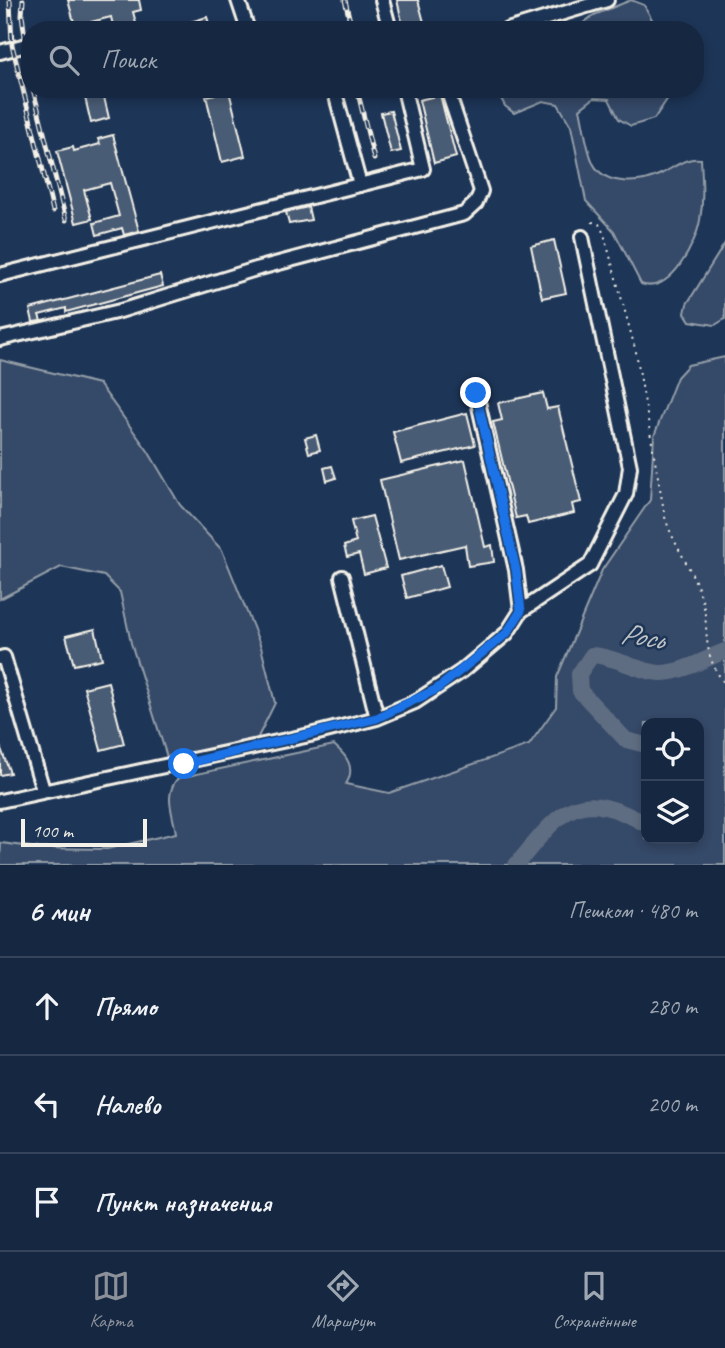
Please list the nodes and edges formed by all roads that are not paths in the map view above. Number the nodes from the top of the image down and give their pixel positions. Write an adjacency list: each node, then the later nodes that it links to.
1 (238, 0): 4 (lane)
2 (382, 0): 5 (lane)
3 (607, 0): 6 (lane)
4 (244, 21)
5 (388, 21)
6 (537, 21)
7 (21, 46): 8 (lane)
8 (0, 52)
9 (336, 98): 12 (lane)
10 (406, 98): 12 (lane)
11 (450, 98): 15 (lane)
12 (360, 185): 14 (lane)
13 (582, 237): 18 (lane)
14 (0, 275)
15 (0, 339)
16 (476, 393): 18 (lane)
17 (342, 577): 20 (lane)
18 (521, 611): 20 (lane)
19 (0, 658): 21 (lane)
20 (377, 718): 21 (lane)
21 (43, 790): 22 (lane)
22 (0, 801)

